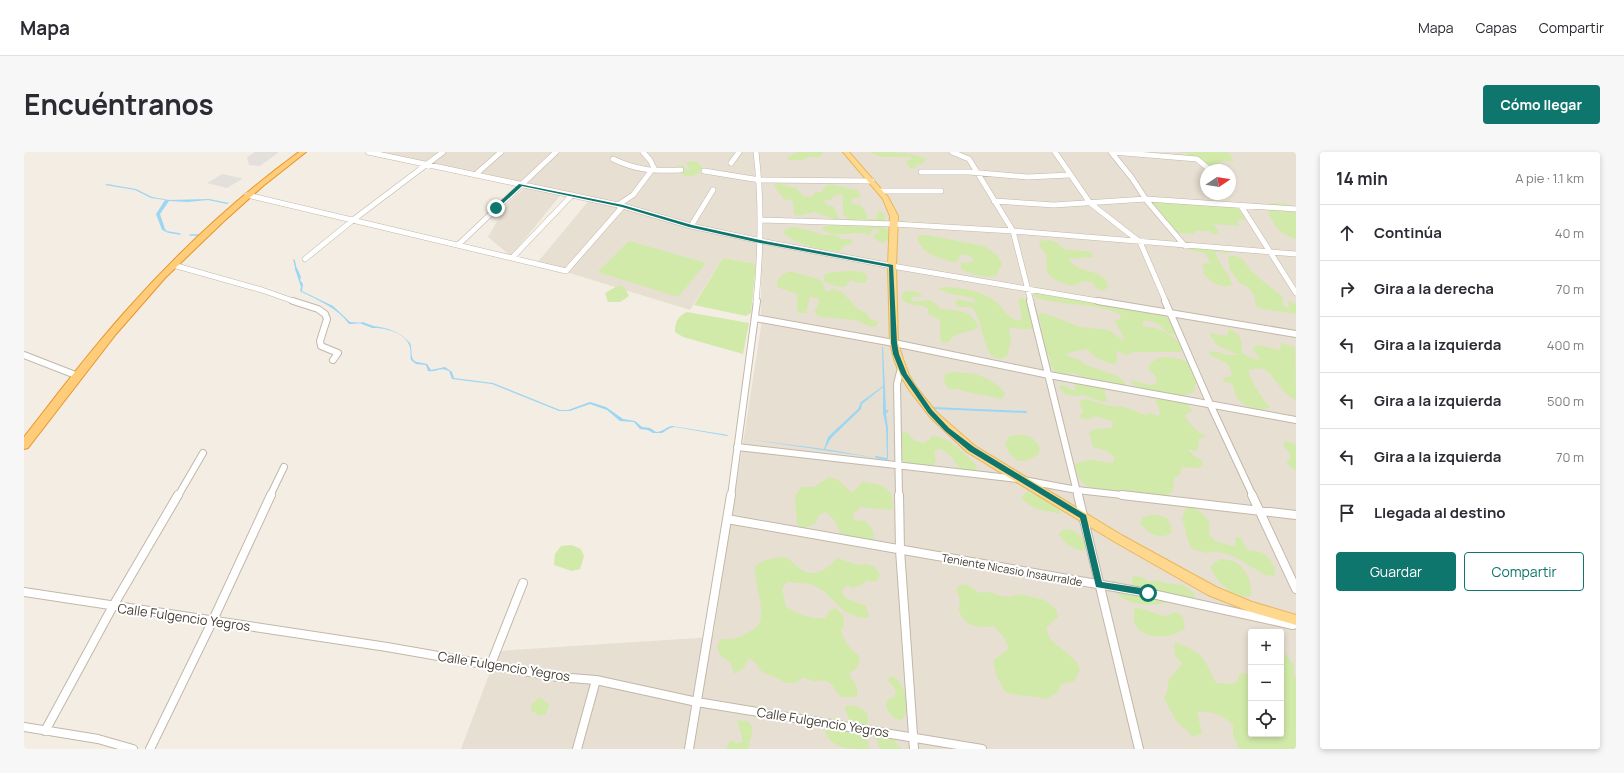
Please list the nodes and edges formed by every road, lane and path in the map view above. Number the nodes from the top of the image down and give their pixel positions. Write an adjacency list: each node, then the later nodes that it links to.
1 (303, 152): 30 (highway)
2 (368, 152): 15 (street)
3 (443, 152): 15 (street)
4 (501, 152): 22 (street)
5 (556, 152): 26 (street)
6 (643, 152): 17 (street)
7 (739, 152): 14 (street)
8 (756, 152): 24 (street)
9 (846, 152): 25 (main road)
10 (952, 152): 21 (street)
11 (1055, 152): 23 (street)
12 (1111, 152): 16 (street); 32 (street)
13 (613, 159): 17 (street)
14 (731, 163)
15 (427, 164): 22 (street); 38 (street)
16 (1203, 164)
17 (653, 170): 18 (street); 35 (street)
18 (681, 170)
19 (704, 171): 24 (street)
20 (921, 172): 21 (street)
21 (978, 173): 23 (street); 33 (street)
22 (475, 175): 26 (street)
23 (1069, 175): 34 (street)
24 (760, 180): 25 (street); 39 (street)
25 (872, 181): 28 (main road)
26 (521, 185): 31 (street); 45 (street)
27 (714, 190): 41 (street)
28 (880, 191): 29 (street); 40 (main road)
29 (941, 191)
30 (247, 195): 38 (street); 51 (highway)
31 (572, 195): 35 (street); 49 (street)
32 (1146, 199): 34 (street); 36 (street); 46 (street)
33 (994, 201): 34 (street); 42 (street)
34 (1090, 203): 44 (street)
35 (620, 206): 41 (street); 49 (street)
36 (1241, 206): 37 (street); 47 (street)
37 (1296, 209)
38 (353, 220): 45 (street); 50 (street)
39 (762, 220): 40 (street); 43 (street)
40 (894, 224): 42 (street); 52 (main road)
41 (691, 226): 43 (street)
42 (1013, 231): 44 (street); 53 (street)
43 (760, 241): 52 (street); 56 (street)
44 (1140, 242): 46 (street); 55 (street)
45 (458, 245): 49 (street)
46 (1186, 246): 47 (street)
47 (1271, 253): 48 (street); 54 (street)
48 (1296, 254)
49 (512, 258)
50 (305, 259)
51 (173, 265): 60 (street); 63 (highway)
52 (892, 266): 53 (street); 58 (main road)
53 (1027, 288): 55 (street); 62 (street)
54 (1296, 293)
55 (1170, 313): 57 (street); 64 (street)
56 (755, 318): 58 (street); 67 (street)
57 (1296, 334)
58 (894, 343): 61 (main road); 62 (street)
59 (24, 355): 63 (street)
60 (333, 360)
61 (901, 368): 70 (street); 71 (main road)
62 (1050, 375): 64 (street); 72 (street)
63 (78, 376): 66 (highway)
64 (1210, 404): 65 (street); 73 (street)
65 (1296, 420)
66 (24, 445)
67 (737, 447): 70 (street); 76 (street)
68 (203, 453): 82 (street)
69 (284, 466): 83 (street)
70 (898, 466): 71 (street); 77 (street)
71 (1018, 478): 72 (street); 75 (main road)
72 (1077, 490): 73 (street); 75 (street)
73 (1259, 510): 74 (street); 80 (street)
74 (1296, 515)
75 (1084, 517): 79 (street); 84 (main road)
76 (728, 519): 77 (street, Teniente Nicasio Insaurralde); 88 (street)
77 (900, 550): 79 (street, Teniente Nicasio Insaurralde); 91 (street)
78 (523, 584): 86 (street)
79 (1098, 585): 85 (street, Teniente Nicasio Insaurralde); 98 (street)
80 (1296, 589)
81 (24, 592): 82 (street, Calle Fulgencio Yegros)
82 (114, 606): 83 (street, Calle Fulgencio Yegros); 90 (street)
83 (213, 620): 86 (street, Calle Fulgencio Yegros); 93 (street)
84 (1296, 620)
85 (1296, 624)
86 (491, 664): 87 (street, Calle Fulgencio Yegros)
87 (596, 680): 88 (street, Calle Fulgencio Yegros); 94 (street)
88 (697, 702): 91 (street, Calle Fulgencio Yegros); 95 (street)
89 (24, 727): 90 (street)
90 (45, 731): 92 (street)
91 (914, 737): 96 (street); 97 (street, Calle Fulgencio Yegros)
92 (133, 749)
93 (150, 749)
94 (577, 749)
95 (689, 749)
96 (914, 749)
97 (982, 749)
98 (1139, 749)

